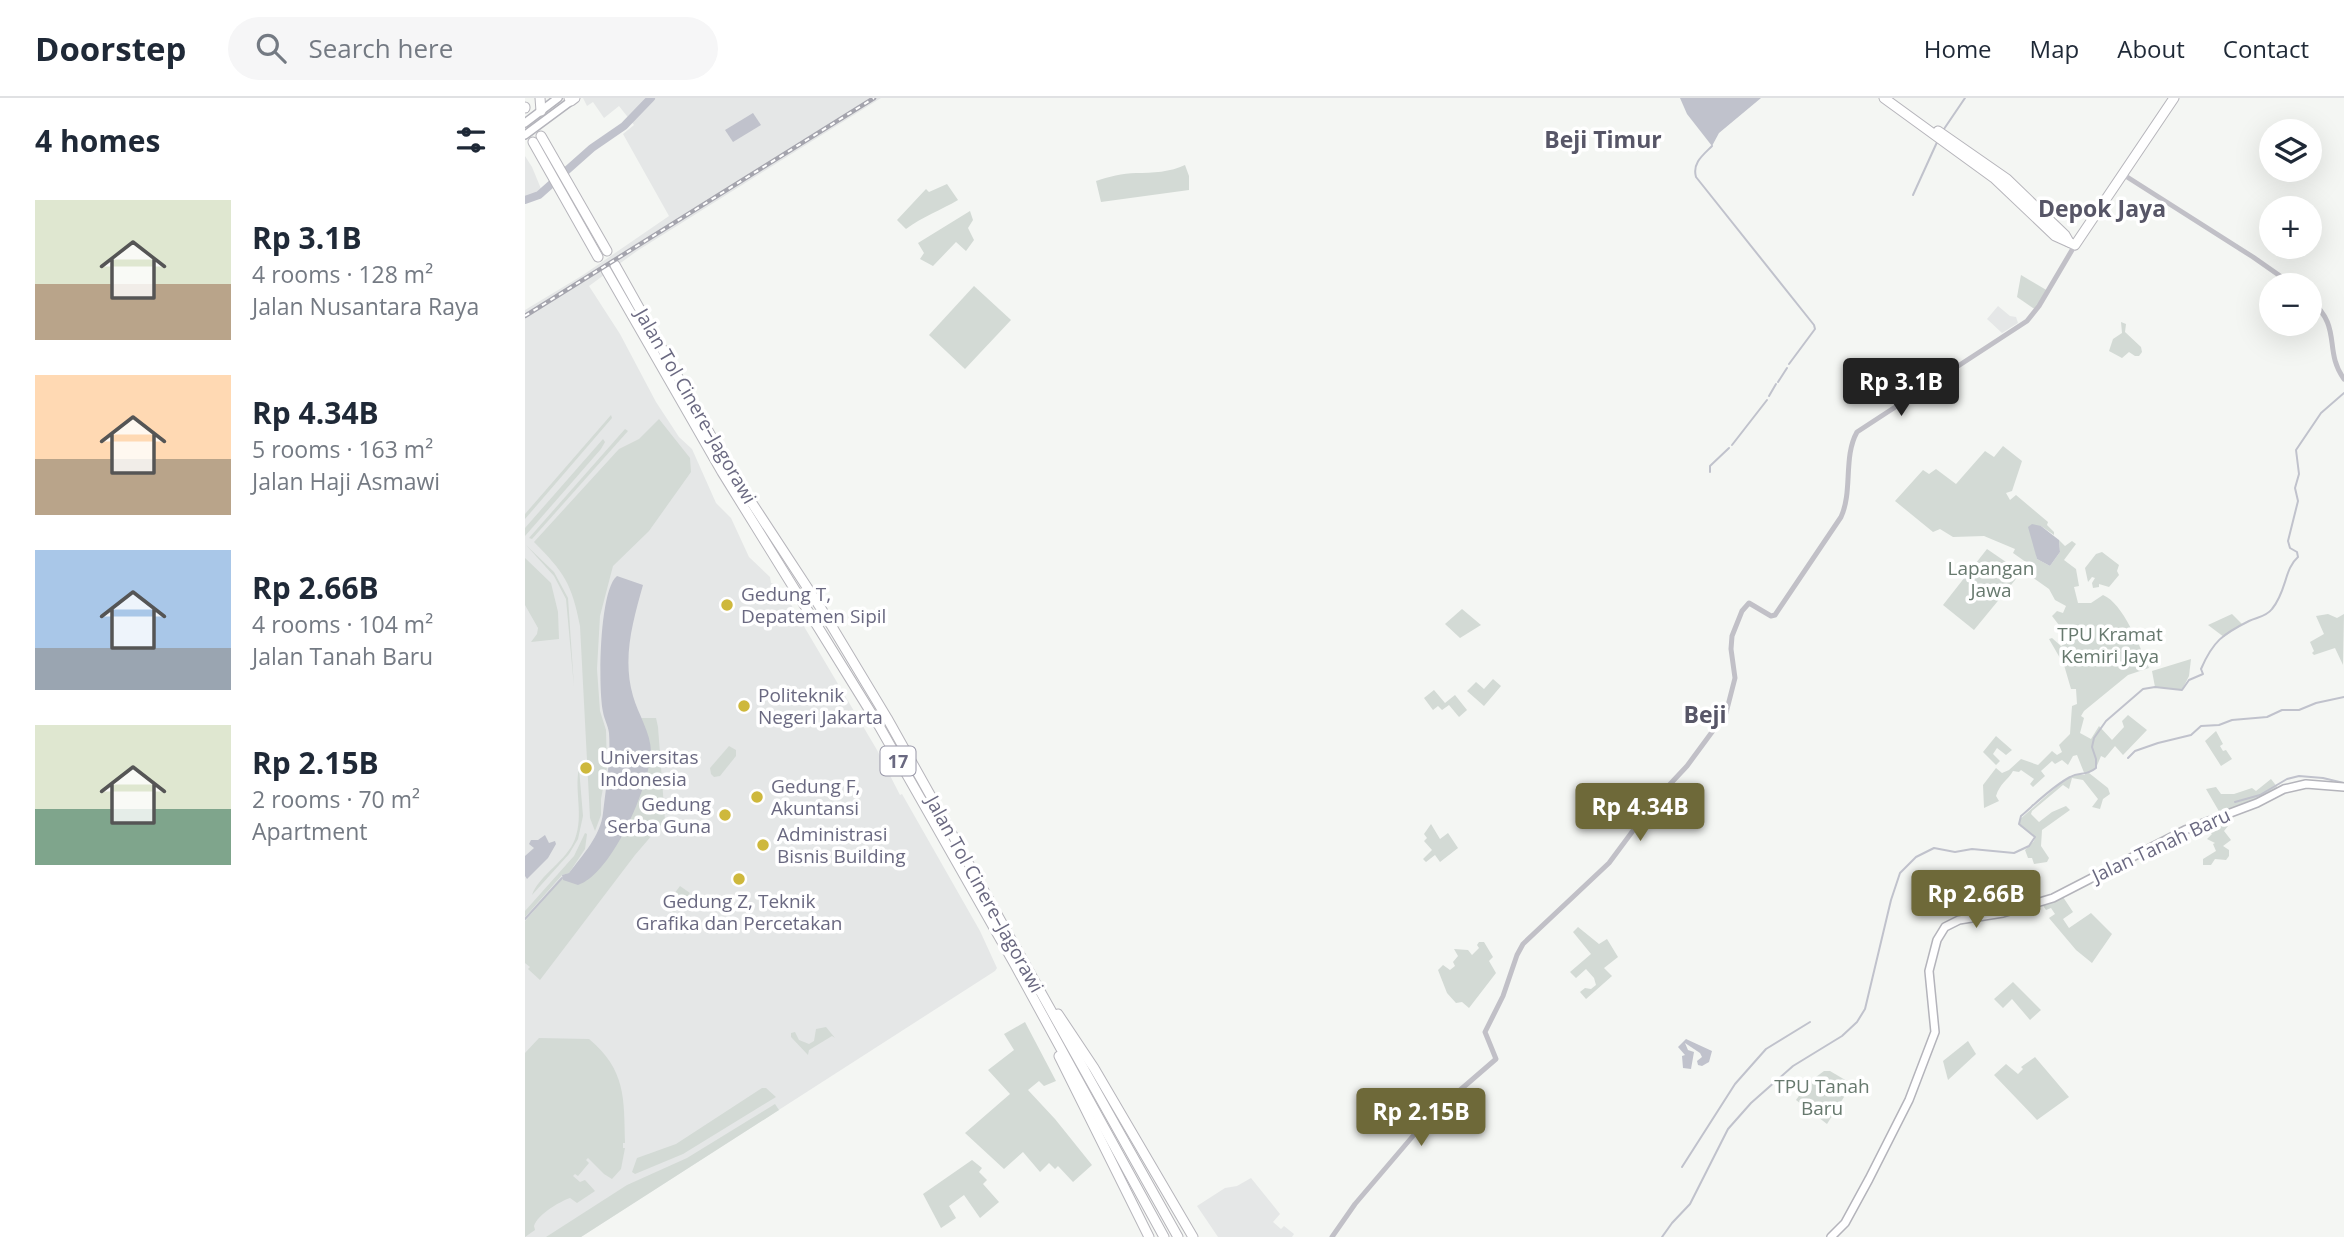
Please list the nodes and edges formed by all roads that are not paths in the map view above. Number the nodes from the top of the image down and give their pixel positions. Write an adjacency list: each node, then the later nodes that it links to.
1 (540, 98): 6 (highway)
2 (558, 98): 6 (main road)
3 (2174, 98): 9 (highway)
4 (571, 99): 8 (main road)
5 (1892, 100): 10 (highway)
6 (541, 111): 7 (main road)
7 (525, 123)
8 (533, 137): 11 (highway)
9 (2124, 175): 10 (highway); 13 (street)
10 (2072, 244): 22 (street)
11 (603, 254)
12 (610, 267): 17 (highway, Jalan Tol Cinere–Jagorawi / 17)
13 (2276, 273)
14 (2322, 312): 15 (street)
15 (2344, 379)
16 (2344, 787): 23 (main road, Jalan Tanah Baru)
17 (1017, 960): 18 (highway); 19 (highway, Jalan Tol Cinere–Jagorawi / 17); 20 (highway, Jalan Tol Cinere–Jagorawi / 17); 21 (highway)
18 (1149, 1237)
19 (1164, 1237)
20 (1178, 1237)
21 (1193, 1237)
22 (1332, 1237)
23 (1831, 1237)

